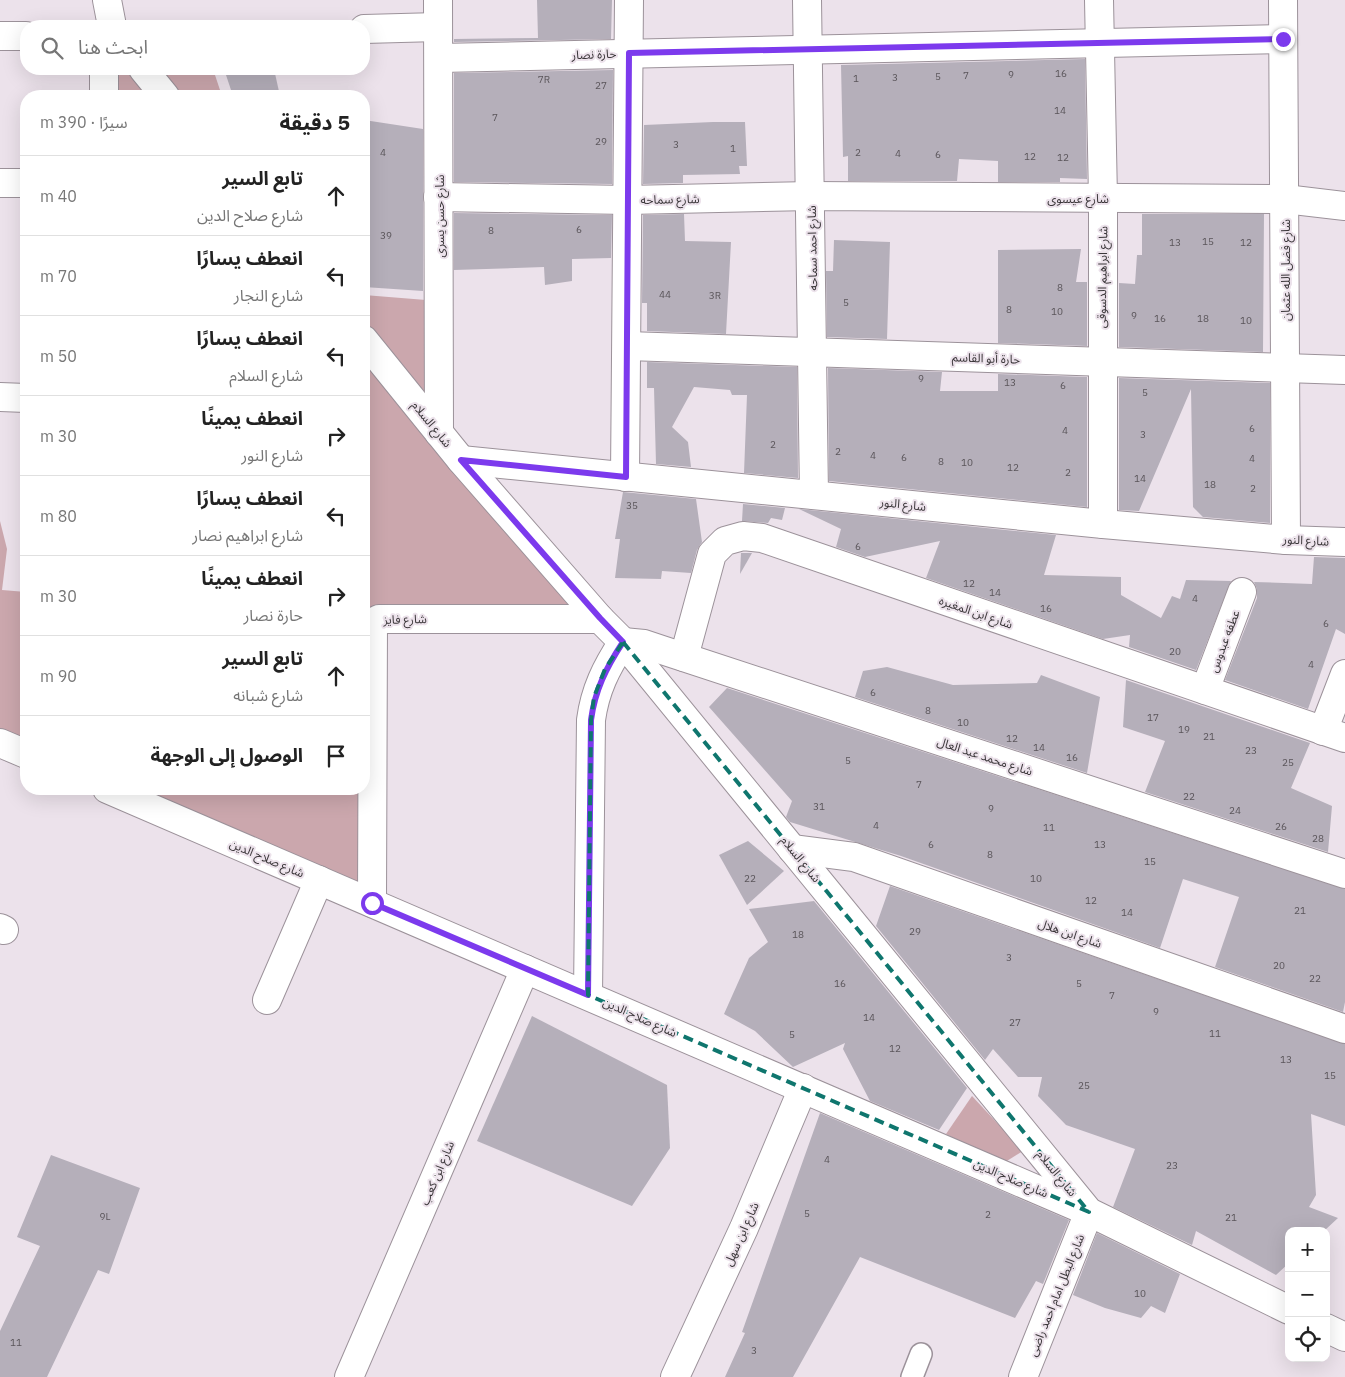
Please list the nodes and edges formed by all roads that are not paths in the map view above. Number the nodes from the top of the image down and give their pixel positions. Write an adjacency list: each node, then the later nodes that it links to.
1 (106, 0): 7 (street)
2 (438, 0): 8 (street, شارع حسن يسرى)
3 (629, 0): 15 (street)
4 (807, 0): 14 (street, شارع احمد سماحه)
5 (1099, 0): 13 (street, شارع ابراهيم الدسوقى)
6 (1283, 0): 12 (street, شارع فضل الله عثمان)
7 (111, 20)
8 (438, 27): 9 (street); 16 (street, شارع حسن يسرى)
9 (370, 29)
10 (0, 36): 11 (street)
11 (20, 36)
12 (1283, 39): 13 (street, حارة نصار); 26 (street, شارع فضل الله عثمان)
13 (1099, 43): 14 (street, حارة نصار); 25 (street, شارع ابراهيم الدسوقى)
14 (808, 49): 15 (street, حارة نصار); 24 (street, شارع احمد سماحه)
15 (629, 53): 16 (street, حارة نصار); 27 (street)
16 (440, 58): 23 (street, شارع حسن يسرى)
17 (104, 75): 19 (street)
18 (148, 75): 20 (street)
19 (104, 90)
20 (160, 90)
21 (0, 183): 22 (street)
22 (20, 183)
23 (438, 196): 27 (street, شارع سماحه); 37 (street, شارع حسن يسرى)
24 (811, 196): 25 (street, شارع عيسوى); 27 (street, شارع سماحه); 31 (street, شارع احمد سماحه)
25 (1103, 198): 26 (street, شارع عيسوى); 32 (street, شارع ابراهيم الدسوقى)
26 (1285, 199): 28 (street, شارع عيسوى); 33 (street, شارع فضل الله عثمان)
27 (628, 200): 29 (street)
28 (1345, 206)
29 (627, 346): 31 (street, حارة أبو القاسم); 39 (street)
30 (370, 347): 37 (street, شارع السلام)
31 (813, 352): 32 (street, حارة أبو القاسم); 40 (street, شارع احمد سماحه)
32 (1101, 362): 33 (street, حارة أبو القاسم); 41 (street, شارع ابراهيم الدسوقى)
33 (1286, 368): 34 (street, حارة أبو القاسم); 42 (street, شارع فضل الله عثمان)
34 (1345, 370)
35 (0, 396): 36 (street)
36 (20, 398)
37 (439, 433): 38 (street, شارع السلام)
38 (461, 460): 39 (street, شارع النور); 45 (street, شارع السلام)
39 (626, 477): 40 (street, شارع النور)
40 (814, 495): 41 (street, شارع النور)
41 (1103, 524): 42 (street, شارع النور)
42 (1286, 540): 43 (street, شارع النور)
43 (1345, 542)
44 (1242, 592): 49 (street, عطفه عبدوس)
45 (600, 618): 46 (street, شارع السلام); 57 (street, شارع فايز)
46 (623, 642): 47 (street, شارع محمد عبد العال); 54 (street, شارع السلام); 59 (street)
47 (684, 657): 49 (street, شارع ابن المغيره); 55 (street, شارع محمد عبد العال)
48 (1345, 674): 50 (street)
49 (1205, 690): 50 (street, شارع ابن المغيره)
50 (1334, 734)
51 (0, 743): 52 (street)
52 (20, 751)
53 (121, 795): 56 (street, شارع صلاح الدين)
54 (792, 849): 61 (street, شارع ابن هلال); 63 (street, شارع السلام)
55 (1345, 874)
56 (319, 880): 57 (street, شارع صلاح الدين); 60 (street)
57 (372, 903): 58 (street, شارع صلاح الدين)
58 (525, 969): 59 (street, شارع صلاح الدين); 68 (street, شارع ابن كعب)
59 (588, 995): 62 (street, شارع صلاح الدين)
60 (267, 1000)
61 (1345, 1029)
62 (803, 1088): 63 (street, شارع صلاح الدين); 69 (street, شارع ابن سهل)
63 (1089, 1212): 64 (street, شارع السلام); 71 (street, شارع البطل امام احمد راضى)
64 (1285, 1308)
65 (1330, 1330): 66 (street)
66 (1345, 1337)
67 (921, 1354): 70 (lane)
68 (350, 1377)
69 (674, 1377)
70 (912, 1377)
71 (1023, 1377)

